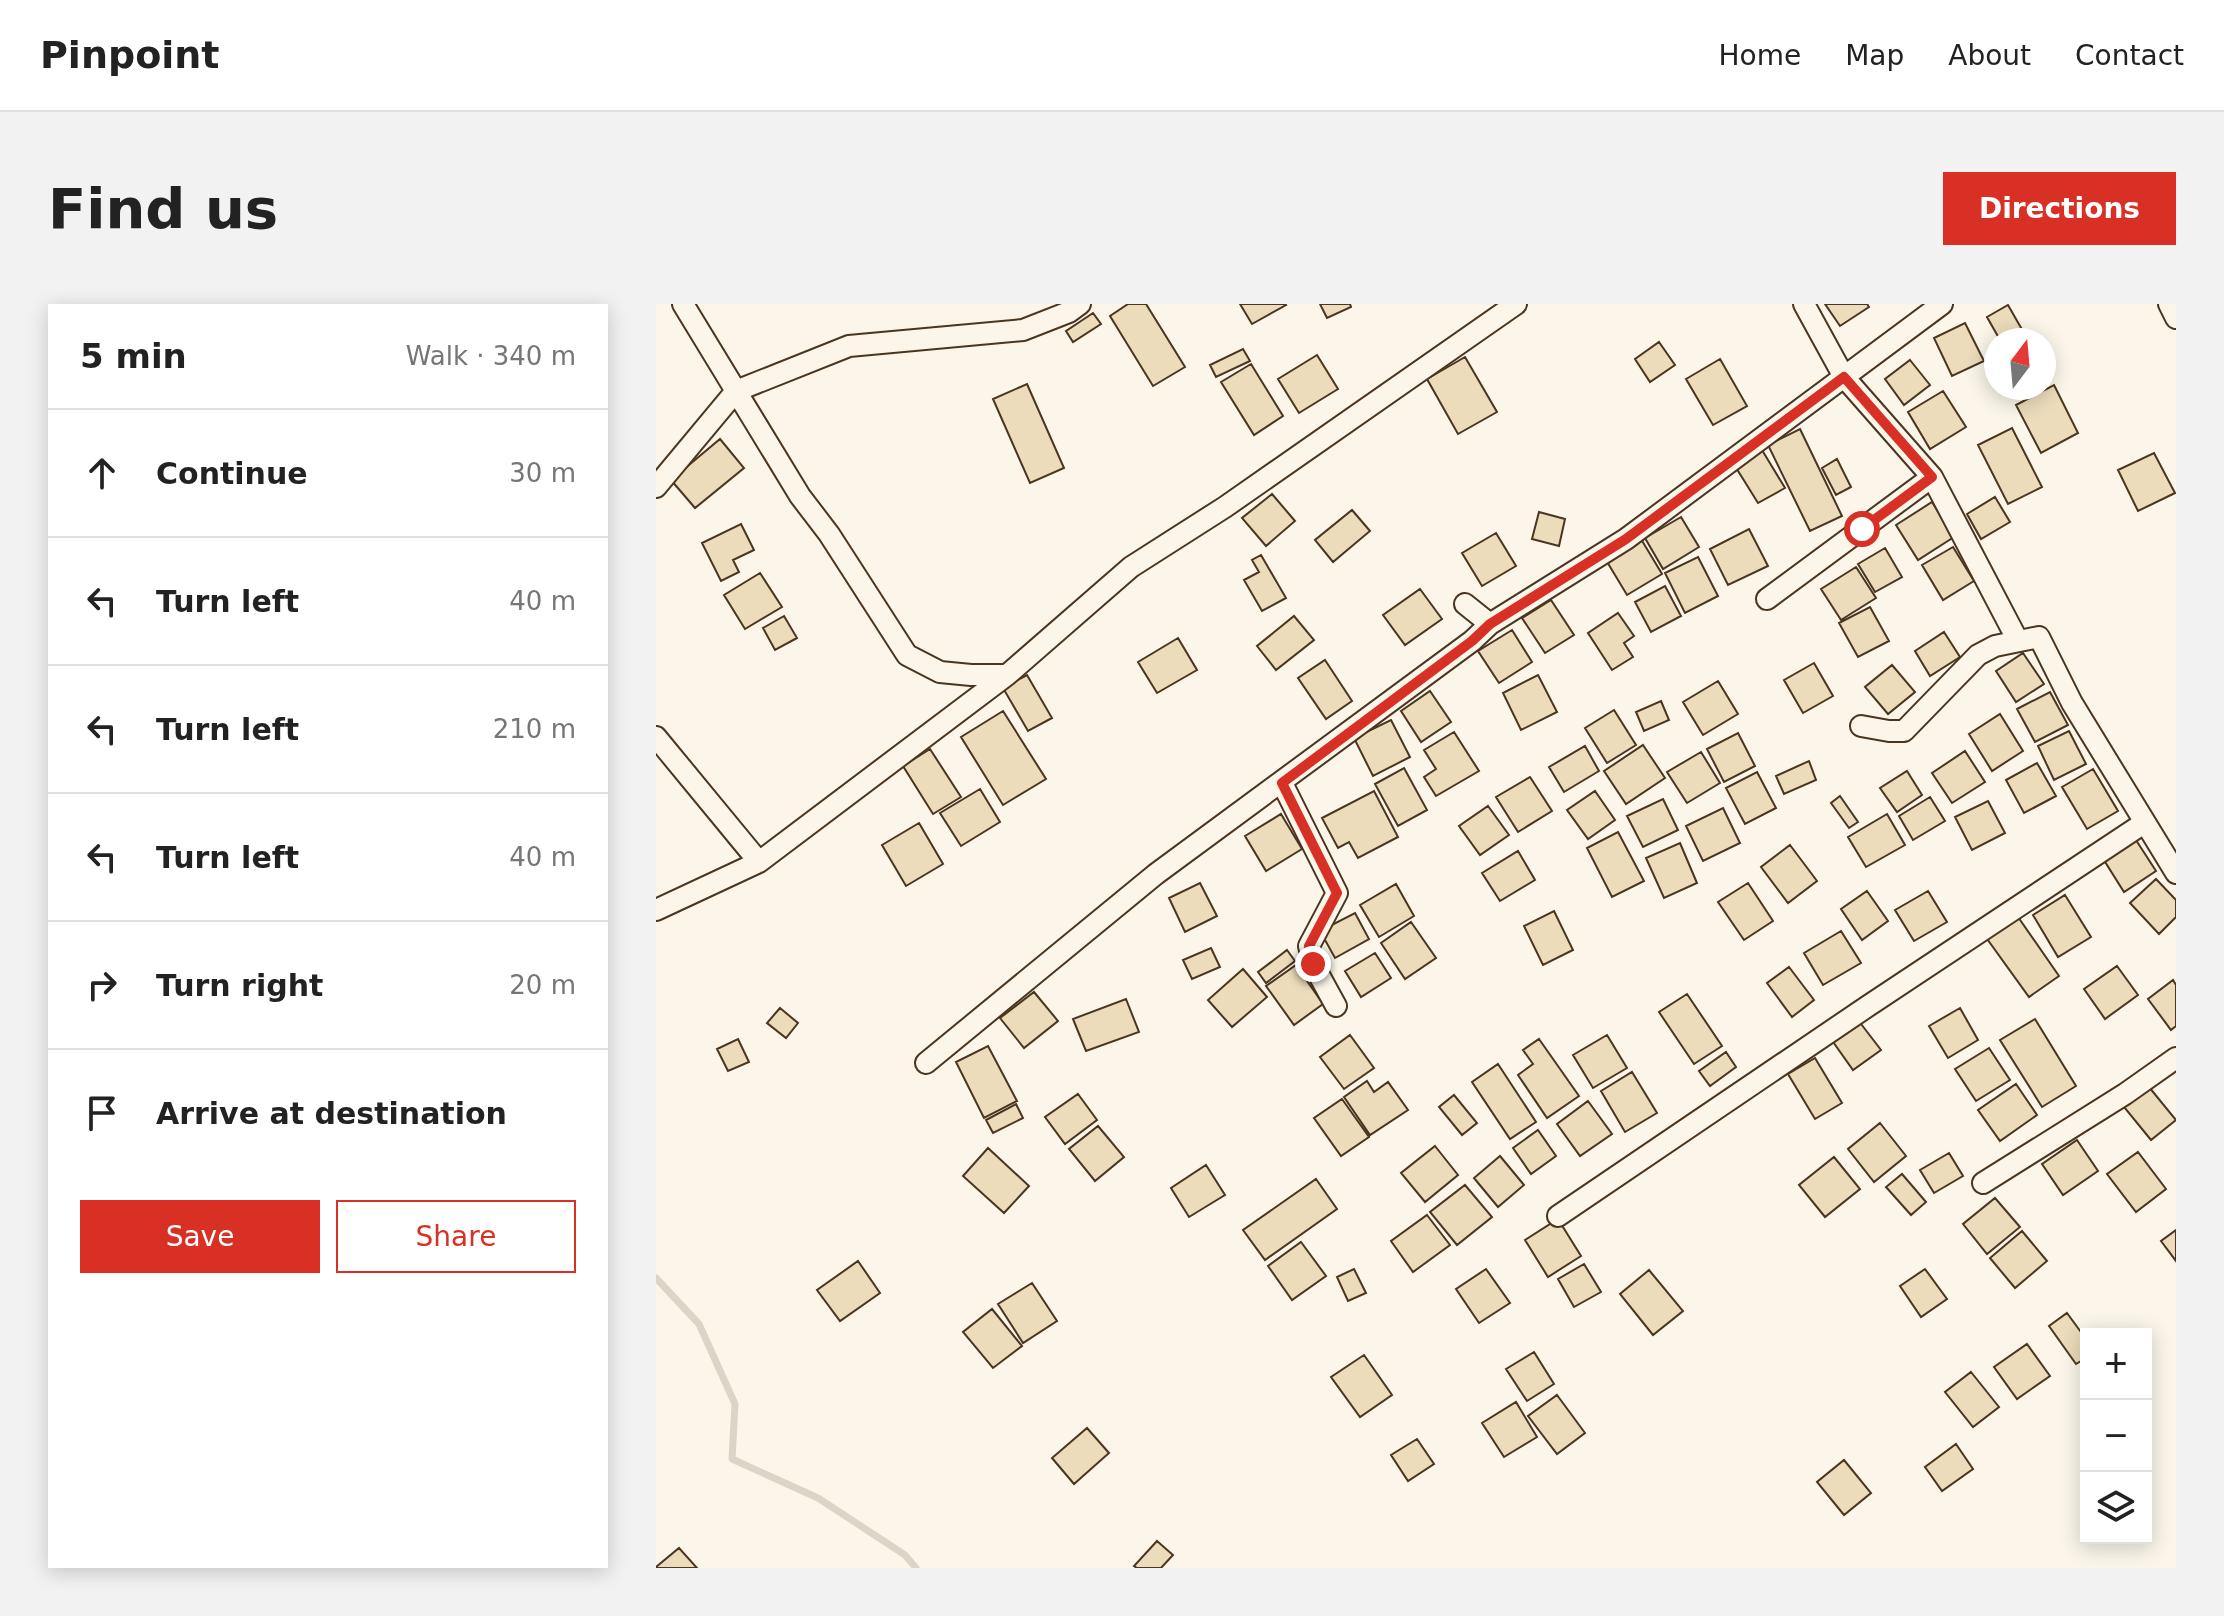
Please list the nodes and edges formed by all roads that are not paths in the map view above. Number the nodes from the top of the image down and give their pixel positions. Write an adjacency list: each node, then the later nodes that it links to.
1 (683, 304): 9 (street)
2 (1080, 304): 9 (street)
3 (1516, 304): 16 (street)
4 (1804, 304): 8 (street)
5 (1942, 304): 8 (street)
6 (2169, 304): 7 (street)
7 (2176, 318)
8 (1844, 377): 10 (street); 14 (street)
9 (736, 391): 11 (street); 16 (street)
10 (1932, 477): 12 (street); 15 (street)
11 (656, 487)
12 (1767, 599)
13 (1465, 604): 14 (street)
14 (1490, 624): 19 (street)
15 (2018, 641): 17 (street); 20 (street)
16 (1007, 675): 21 (street)
17 (1861, 726)
18 (656, 737): 21 (street)
19 (1282, 783): 24 (street); 26 (street)
20 (2144, 823): 22 (street); 28 (street)
21 (759, 862): 23 (street)
22 (2176, 873)
23 (656, 910)
24 (1336, 1006)
25 (2176, 1058): 27 (street)
26 (926, 1063)
27 (1983, 1183)
28 (1558, 1216)

